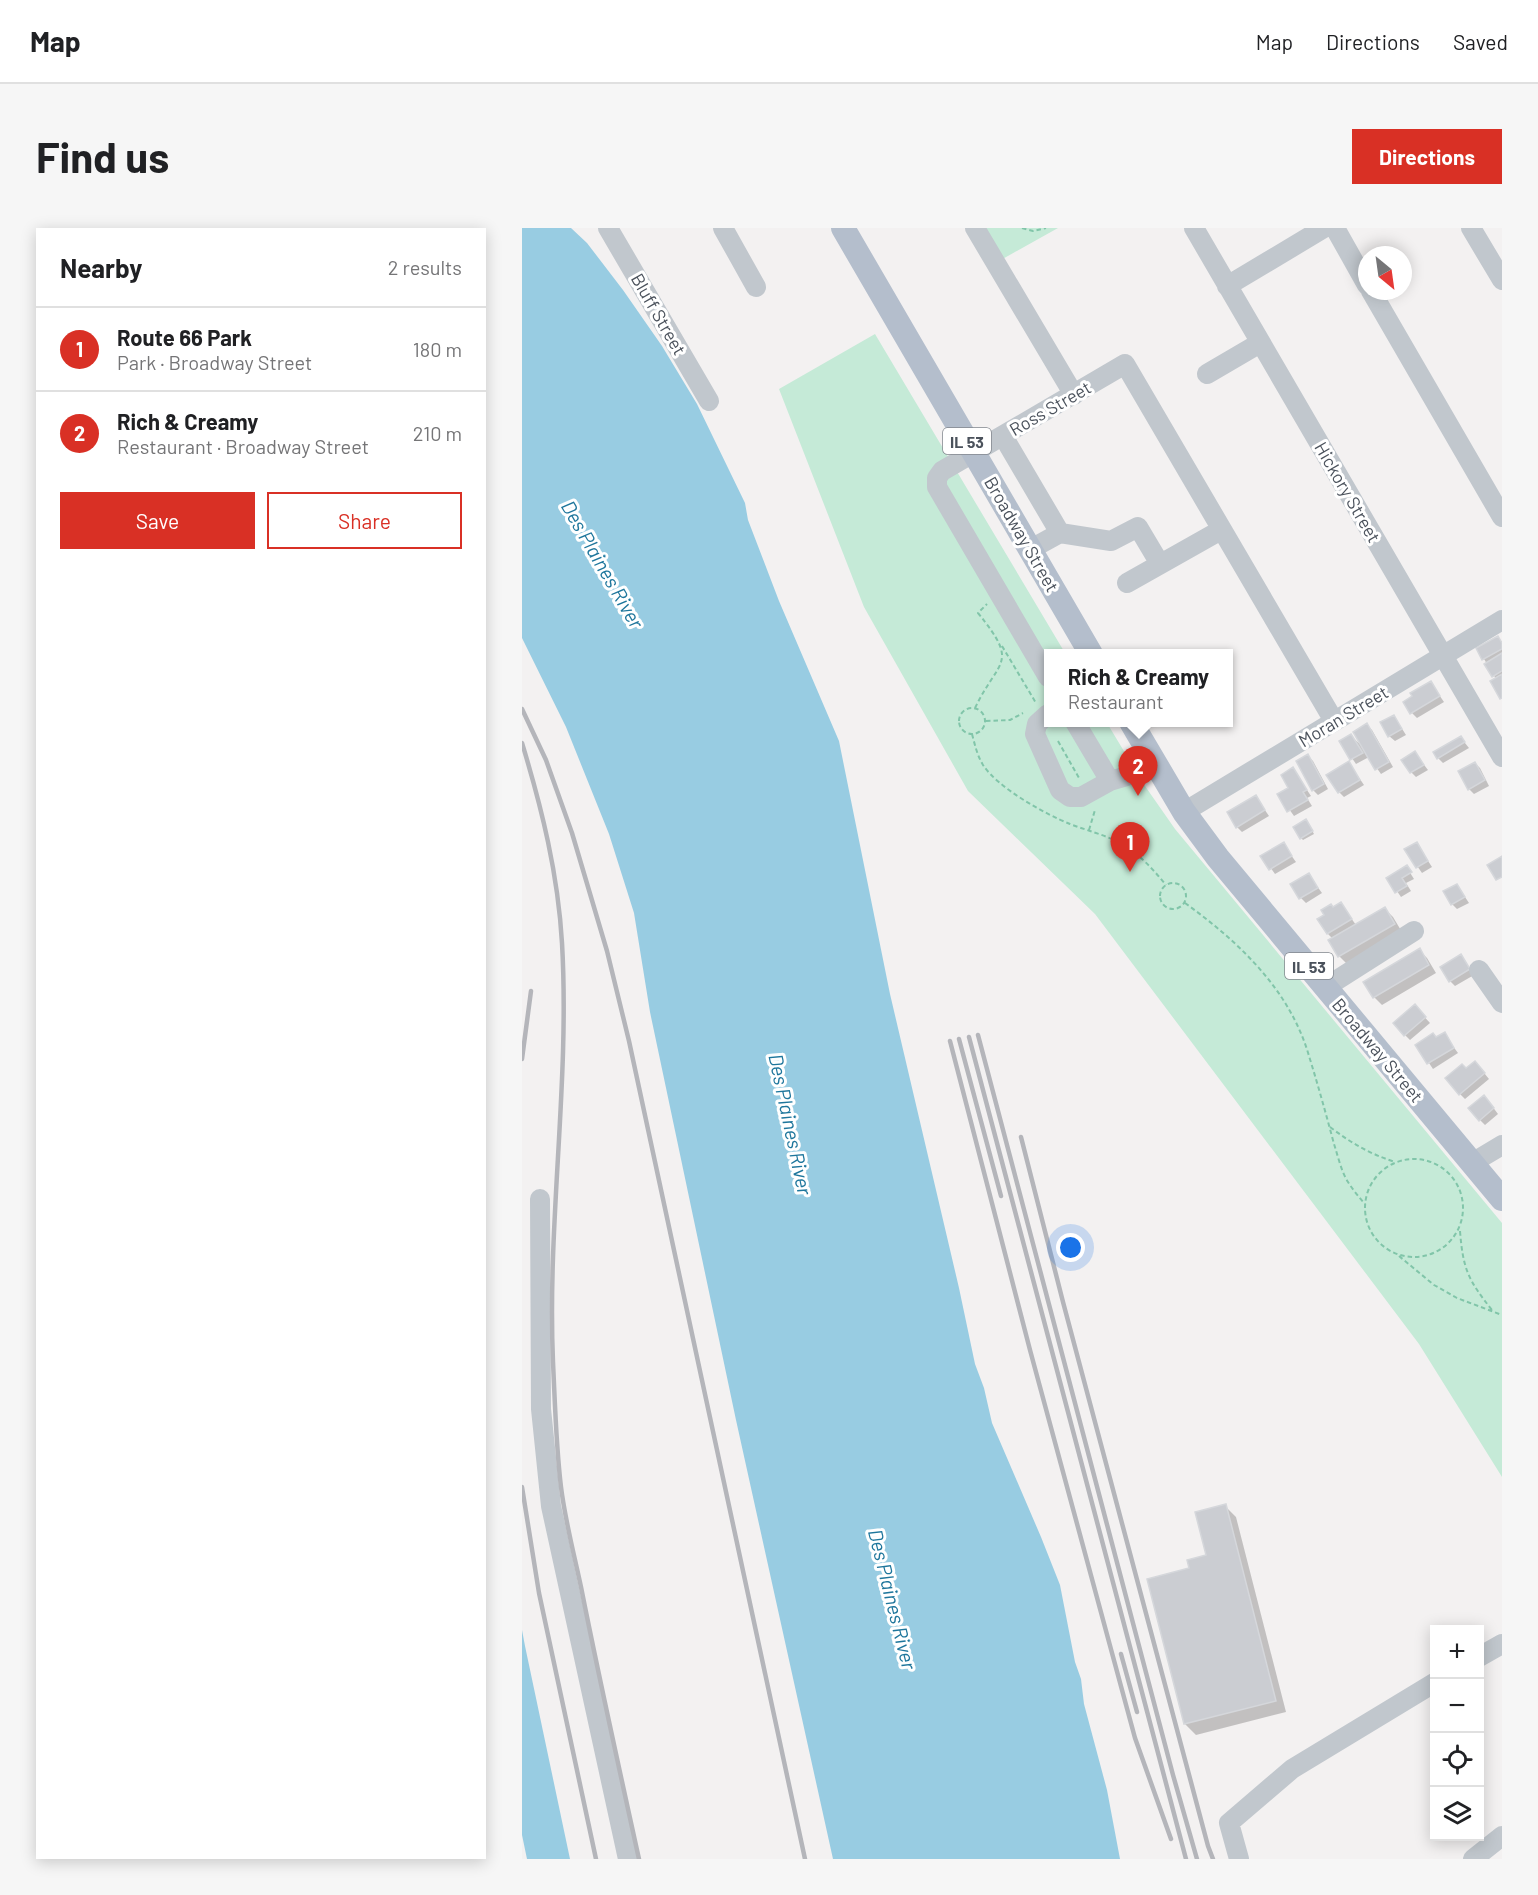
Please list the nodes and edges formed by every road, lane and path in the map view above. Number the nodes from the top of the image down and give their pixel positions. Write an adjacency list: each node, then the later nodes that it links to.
1 (609, 228): 19 (street, Bluff Street)
2 (723, 228): 14 (street)
3 (843, 228): 21 (main road, Broadway Street / IL 53)
4 (975, 228): 18 (street)
5 (1022, 228): 6 (path)
6 (1046, 228)
7 (1194, 228): 13 (street, Hickory Street)
8 (1324, 228): 13 (street)
9 (1335, 228): 11 (street)
10 (1471, 228): 12 (street)
11 (1358, 269)
12 (1502, 280)
13 (1227, 286): 16 (street, Hickory Street)
14 (756, 287)
15 (1376, 300): 22 (street)
16 (1260, 343): 17 (street); 31 (street, Hickory Street)
17 (1207, 374)
18 (1074, 394): 20 (street, Ross Street); 23 (street, Ross Street)
19 (709, 401)
20 (1003, 436): 21 (street, Ross Street); 24 (street)
21 (974, 452): 25 (main road, Broadway Street / IL 53); 28 (street, Ross Street)
22 (1502, 518)
23 (1221, 530): 26 (street); 37 (street)
24 (1060, 533): 25 (street); 26 (street)
25 (1030, 549): 30 (main road, Broadway Street / IL 53)
26 (1160, 564): 27 (street)
27 (1127, 583)
28 (1000, 596): 32 (street, Ross Street); 34 (path)
29 (1502, 620): 31 (street, Moran Street)
30 (1088, 649)
31 (1443, 656): 37 (street, Moran Street); 41 (street, Hickory Street)
32 (1044, 669)
33 (1042, 705): 43 (street)
34 (975, 708): 36 (path); 40 (path)
35 (1028, 709): 36 (path)
36 (986, 721): 40 (path)
37 (1334, 721): 44 (street, Moran Street)
38 (1077, 727): 43 (street)
39 (1133, 727): 42 (main road, Broadway Street / IL 53)
40 (972, 734): 45 (path)
41 (1502, 757)
42 (1154, 760): 43 (street); 44 (main road, Broadway Street / IL 53)
43 (1110, 781)
44 (1184, 812): 49 (main road, Broadway Street / IL 53)
45 (1166, 885): 46 (path); 46 (path)
46 (1185, 903): 51 (path)
47 (1414, 931): 49 (street)
48 (1479, 969): 50 (street)
49 (1326, 987): 54 (main road, Broadway Street / IL 53)
50 (1502, 1003)
51 (1329, 1126): 53 (path); 57 (path)
52 (1502, 1145): 54 (street)
53 (1395, 1162): 57 (path); 58 (path)
54 (1472, 1163): 56 (main road, Broadway Street / IL 53)
55 (540, 1199): 66 (street)
56 (1502, 1199)
57 (1365, 1204): 59 (path)
58 (1460, 1229): 59 (path); 60 (path)
59 (1396, 1254): 60 (path)
60 (1493, 1312): 61 (path)
61 (1502, 1315)
62 (1502, 1644): 63 (street)
63 (1484, 1654)
64 (1430, 1685): 67 (street)
65 (1502, 1836): 68 (street)
66 (628, 1859)
67 (1239, 1859)
68 (1473, 1859)

